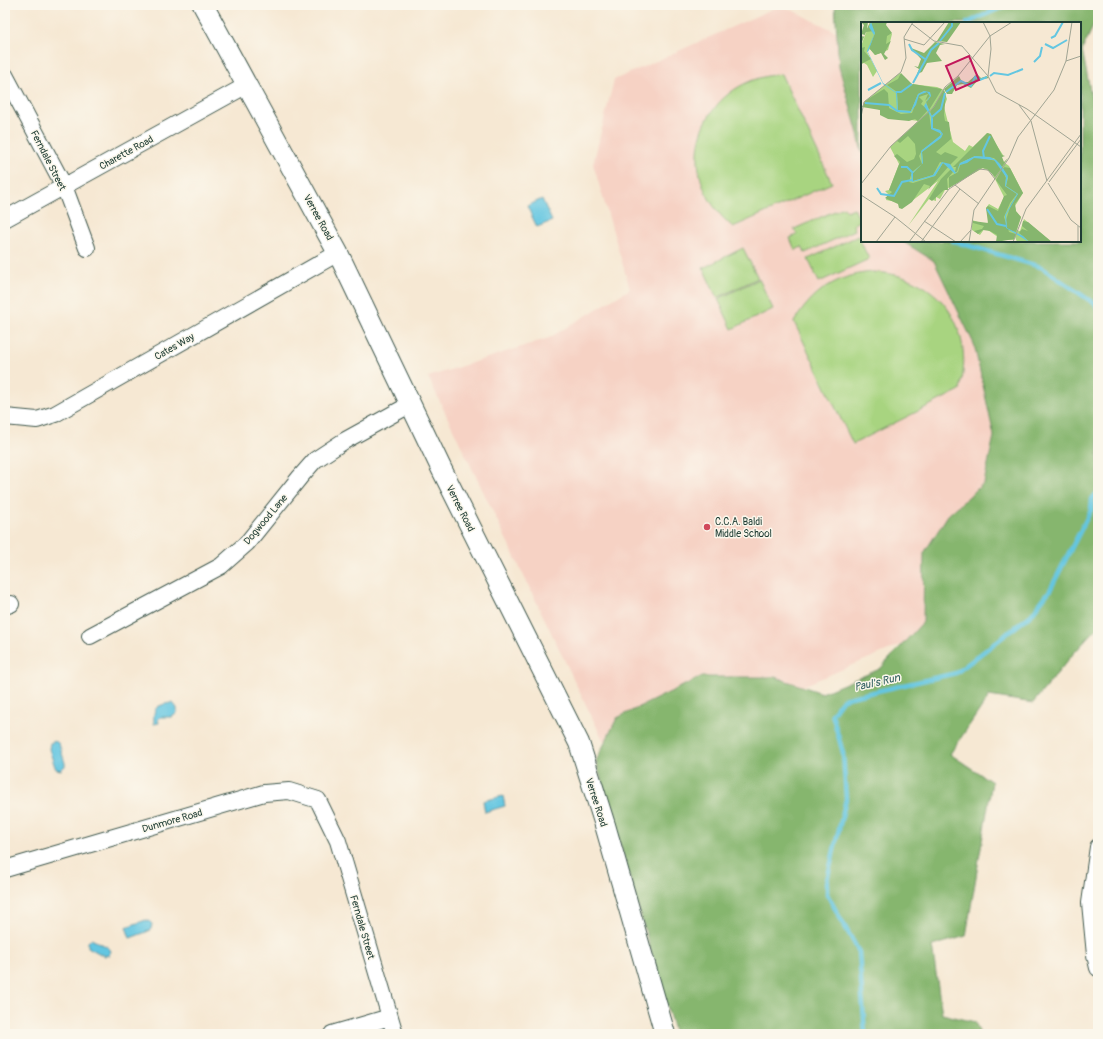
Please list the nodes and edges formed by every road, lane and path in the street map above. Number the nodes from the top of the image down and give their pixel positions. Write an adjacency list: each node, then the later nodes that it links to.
1 (203, 5): 3 (main road, Verree Road)
2 (5, 75): 4 (street, Ferndale Street)
3 (247, 85): 4 (street, Charette Road); 7 (main road, Verree Road)
4 (64, 186): 5 (street, Charette Road); 6 (street, Ferndale Street)
5 (5, 219)
6 (86, 248)
7 (338, 253): 8 (main road, Verree Road); 9 (street, Cates Way)
8 (411, 404): 10 (street, Dogwood Lane); 18 (main road, Verree Road)
9 (5, 417)
10 (90, 636)
11 (328, 820): 13 (street, Dunmore Road); 15 (street, Ferndale Street)
12 (1098, 847): 14 (street)
13 (5, 868)
14 (1098, 968)
15 (390, 1017): 16 (street); 17 (street, Ferndale Street)
16 (332, 1034)
17 (395, 1034)
18 (665, 1034)

